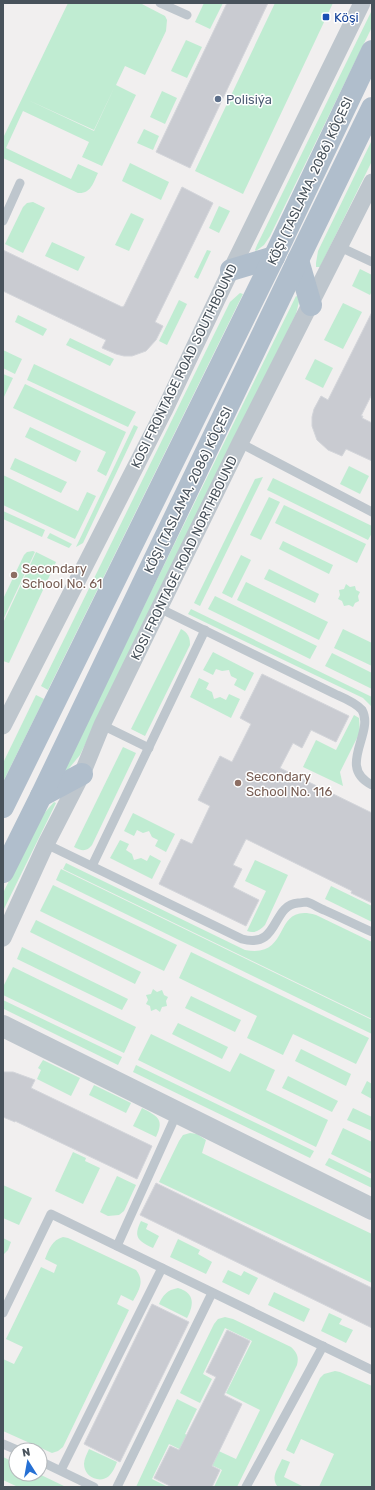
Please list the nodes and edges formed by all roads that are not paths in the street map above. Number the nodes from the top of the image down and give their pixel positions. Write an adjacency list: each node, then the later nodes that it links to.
1 (160, 3): 3 (lane)
2 (362, 3): 13 (street, KOSI FRONTAGE ROAD SOUTHBOUND)
3 (187, 16)
4 (372, 51): 10 (main road, KÖŞI (TASLAMA, 2086) KÖÇESI)
5 (372, 108): 11 (main road, KÖŞI (TASLAMA, 2086) KÖÇESI)
6 (372, 182): 9 (street, KOSI FRONTAGE ROAD NORTHBOUND)
7 (20, 183): 8 (lane)
8 (3, 221)
9 (340, 247): 12 (lane); 14 (street, KOSI FRONTAGE ROAD NORTHBOUND)
10 (274, 257): 13 (main road); 25 (main road, KÖŞI (TASLAMA, 2086) KÖÇESI)
11 (298, 260): 14 (main road); 24 (main road, KÖŞI (TASLAMA, 2086) KÖÇESI)
12 (372, 262)
13 (231, 270): 20 (street, KOSI FRONTAGE ROAD SOUTHBOUND)
14 (311, 305): 15 (street, KOSI FRONTAGE ROAD NORTHBOUND)
15 (240, 443): 16 (lane); 17 (street, KOSI FRONTAGE ROAD NORTHBOUND)
16 (372, 512)
17 (159, 608): 18 (lane); 19 (street, KOSI FRONTAGE ROAD NORTHBOUND)
18 (206, 630): 21 (lane); 23 (lane)
19 (102, 725): 21 (lane); 22 (street, KOSI FRONTAGE ROAD NORTHBOUND)
20 (3, 726)
21 (149, 748): 27 (lane)
22 (82, 774): 24 (main road); 26 (street, KOSI FRONTAGE ROAD NORTHBOUND)
23 (372, 785)
24 (41, 796): 28 (main road, KÖŞI (TASLAMA, 2086) KÖÇESI)
25 (3, 807)
26 (46, 844): 27 (lane); 30 (street, KOSI FRONTAGE ROAD NORTHBOUND)
27 (92, 866): 29 (lane)
28 (3, 872)
29 (372, 932)
30 (3, 938)
31 (3, 1026): 32 (street)
32 (177, 1112): 33 (street); 34 (lane)
33 (372, 1209)
34 (117, 1246): 35 (lane); 37 (lane)
35 (162, 1268): 36 (lane); 41 (lane)
36 (212, 1293): 38 (lane); 43 (lane)
37 (3, 1313)
38 (323, 1346): 39 (lane); 44 (lane)
39 (372, 1370)
40 (48, 1464): 41 (lane)
41 (61, 1470): 42 (lane)
42 (94, 1487)
43 (117, 1487)
44 (247, 1487)

